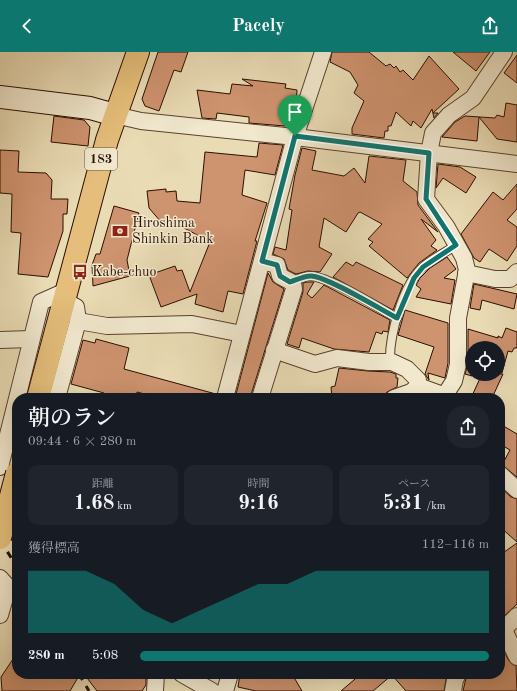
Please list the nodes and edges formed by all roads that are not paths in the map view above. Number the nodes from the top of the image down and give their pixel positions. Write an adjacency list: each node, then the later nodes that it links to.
1 (138, 52): 5 (highway, 183)
2 (323, 52): 6 (street)
3 (504, 52): 7 (street)
4 (0, 97): 5 (main road)
5 (115, 115): 6 (street); 14 (highway, 183)
6 (295, 136): 7 (street); 10 (street)
7 (429, 153): 8 (street); 9 (street)
8 (517, 164)
9 (456, 245): 12 (street); 15 (lane)
10 (262, 261): 13 (street); 17 (street)
11 (517, 272): 12 (street)
12 (466, 273): 30 (street)
13 (290, 282): 15 (lane); 20 (street)
14 (66, 295): 16 (street); 18 (street); 24 (highway, 183)
15 (397, 318): 21 (lane)
16 (78, 321): 17 (street); 25 (street)
17 (242, 334): 26 (street)
18 (31, 339): 19 (street); 23 (street)
19 (0, 340)
20 (274, 350): 21 (street); 27 (street)
21 (390, 362): 22 (street)
22 (418, 386): 28 (street); 29 (street)
23 (18, 393)
24 (39, 393)
25 (58, 393)
26 (226, 393)
27 (261, 393)
28 (408, 393)
29 (437, 393)
30 (446, 393)
31 (12, 417): 32 (street)
32 (0, 467)
33 (505, 479): 34 (street)
34 (517, 490)
35 (0, 491): 37 (street)
36 (12, 493): 38 (highway, bridge)
37 (12, 495)
38 (0, 538)
39 (0, 578): 40 (street)
40 (0, 615)
41 (517, 616): 42 (street)
42 (505, 629)
43 (505, 637): 44 (street)
44 (517, 657)
45 (156, 679): 49 (street)
46 (191, 679): 50 (street)
47 (229, 679): 51 (street)
48 (457, 679): 52 (street)
49 (155, 691)
50 (212, 691)
51 (225, 691)
52 (453, 691)

